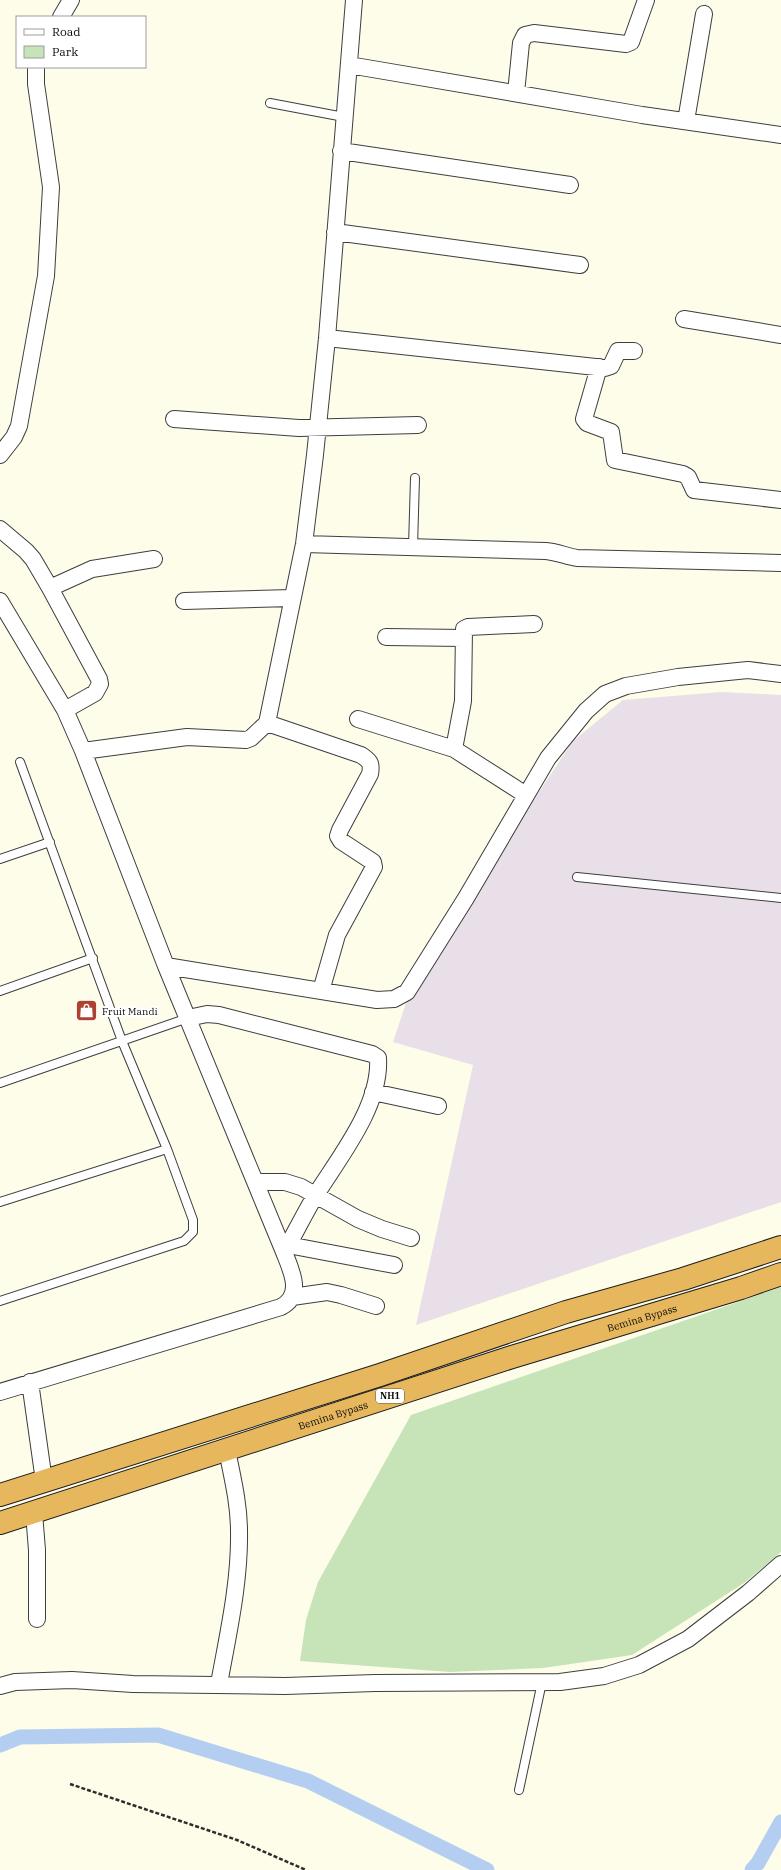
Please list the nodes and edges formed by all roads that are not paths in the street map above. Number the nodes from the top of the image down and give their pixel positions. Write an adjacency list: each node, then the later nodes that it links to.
1 (71, 0): 5 (street)
2 (354, 0): 6 (street)
3 (646, 0): 8 (street)
4 (704, 14): 11 (street)
5 (62, 16)
6 (349, 65): 8 (street); 10 (street)
7 (36, 68): 25 (street)
8 (516, 93): 11 (street)
9 (270, 103): 10 (lane)
10 (344, 117): 13 (street)
11 (686, 121): 12 (street)
12 (781, 135)
13 (341, 151): 14 (street); 15 (street)
14 (570, 185)
15 (335, 232): 16 (street); 19 (street)
16 (580, 265)
17 (684, 319): 18 (street)
18 (781, 335)
19 (327, 338): 21 (street); 24 (street)
20 (634, 351): 21 (street)
21 (599, 367): 27 (street)
22 (174, 419): 24 (street)
23 (418, 425): 24 (street)
24 (317, 428): 29 (street)
25 (0, 455)
26 (415, 478): 30 (lane)
27 (781, 500)
28 (0, 530): 33 (street)
29 (304, 544): 30 (street); 34 (street)
30 (414, 547): 32 (street)
31 (154, 559): 33 (street)
32 (781, 563)
33 (50, 588): 41 (street)
34 (292, 598): 35 (street); 43 (street)
35 (184, 601)
36 (0, 602): 41 (street)
37 (534, 624): 39 (street)
38 (386, 637): 39 (street)
39 (464, 638): 44 (street)
40 (781, 674): 47 (street)
41 (65, 710): 45 (street)
42 (358, 719): 44 (street)
43 (267, 723): 45 (street); 55 (street)
44 (454, 749): 47 (street)
45 (83, 750): 53 (street)
46 (20, 762): 48 (lane)
47 (526, 795): 55 (street)
48 (50, 842): 49 (lane); 52 (lane)
49 (0, 859)
50 (577, 876): 51 (lane)
51 (781, 898)
52 (93, 958): 54 (lane); 57 (lane)
53 (166, 966): 55 (street); 56 (street)
54 (0, 991)
55 (321, 991)
56 (188, 1018): 57 (lane); 59 (street); 62 (street)
57 (122, 1041): 58 (lane); 61 (lane)
58 (0, 1083)
59 (373, 1092): 60 (street); 63 (street)
60 (438, 1106)
61 (167, 1149): 64 (lane); 71 (lane)
62 (255, 1182): 63 (street); 67 (street)
63 (316, 1195): 65 (street); 67 (street)
64 (0, 1202)
65 (411, 1238)
66 (781, 1247): 76 (highway, NH1)
67 (286, 1248): 68 (street); 70 (street)
68 (394, 1265)
69 (781, 1274): 75 (highway, Bemina Bypass / NH1)
70 (292, 1297): 72 (street); 73 (street)
71 (0, 1301)
72 (376, 1306)
73 (30, 1382): 74 (street); 76 (street)
74 (0, 1392)
75 (227, 1450): 78 (highway, Bemina Bypass / NH1); 83 (street)
76 (44, 1481): 77 (highway, NH1)
77 (0, 1495)
78 (34, 1512): 79 (highway, Bemina Bypass / NH1); 81 (street)
79 (0, 1523)
80 (781, 1564): 82 (street)
81 (38, 1619)
82 (542, 1682): 83 (street); 85 (lane)
83 (219, 1684): 84 (street)
84 (0, 1686)
85 (519, 1790)

